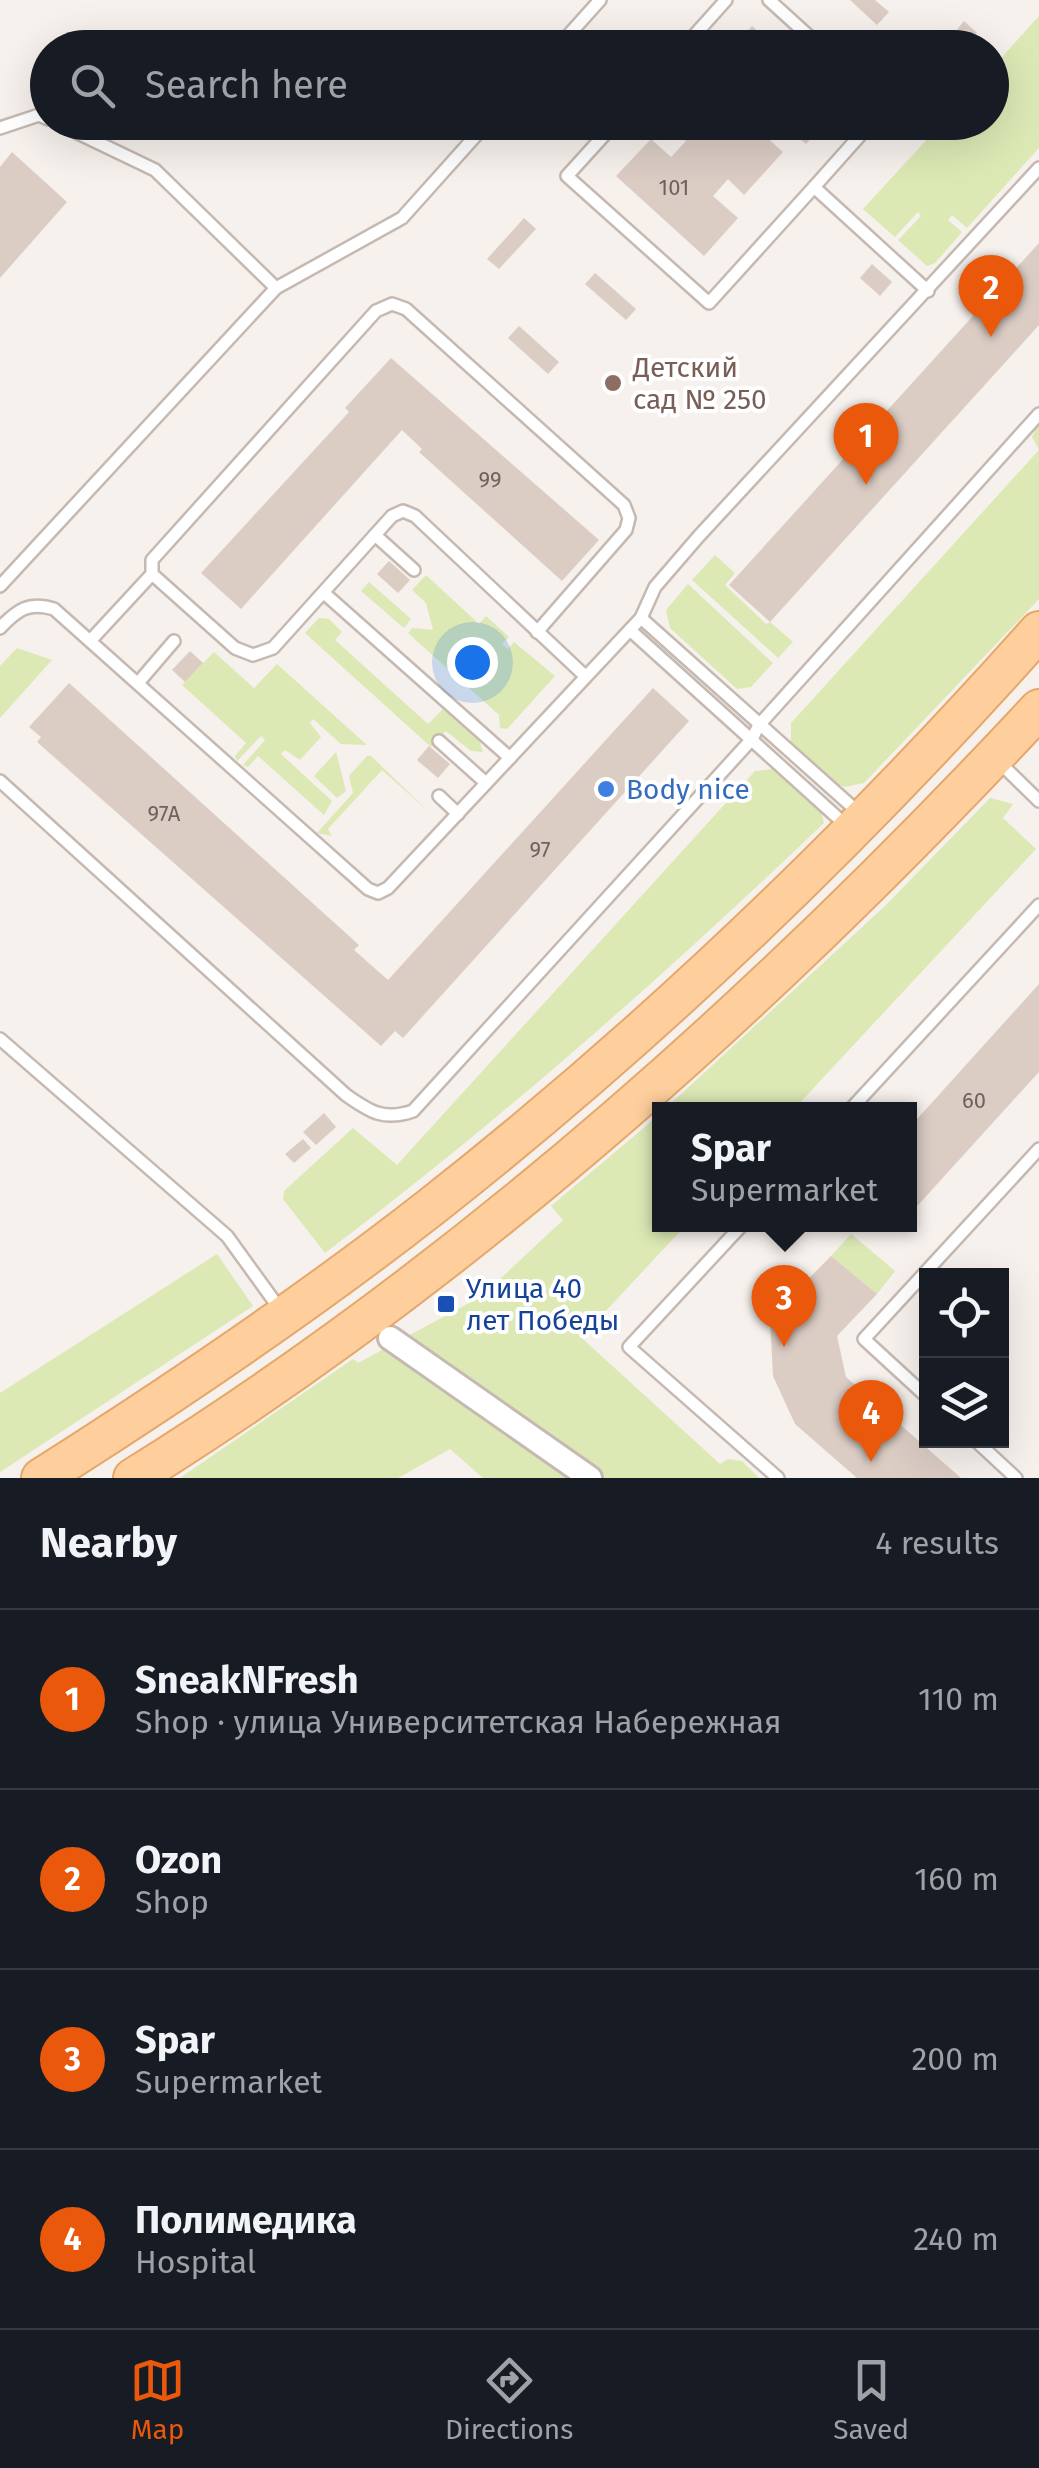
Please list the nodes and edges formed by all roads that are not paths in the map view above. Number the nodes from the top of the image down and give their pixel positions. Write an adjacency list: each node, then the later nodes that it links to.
1 (600, 0): 4 (lane)
2 (726, 0): 5 (lane)
3 (769, 0): 6 (lane)
4 (572, 30)
5 (699, 30)
6 (802, 30)
7 (30, 118): 8 (lane)
8 (0, 128)
9 (92, 140): 15 (lane)
10 (472, 140): 15 (lane)
11 (600, 140): 14 (lane)
12 (856, 140): 14 (lane)
13 (1039, 168): 16 (lane)
14 (814, 188): 16 (lane)
15 (276, 288): 21 (lane)
16 (928, 291): 23 (lane)
17 (1039, 414): 33 (lane)
18 (375, 535): 19 (lane); 22 (lane); 26 (lane)
19 (414, 570)
20 (152, 574): 22 (lane); 26 (lane); 29 (lane)
21 (0, 586)
22 (324, 593): 37 (lane)
23 (640, 618): 25 (lane); 33 (lane)
24 (0, 628): 29 (lane)
25 (630, 630): 30 (lane); 34 (lane)
26 (537, 632): 30 (lane)
27 (1039, 632): 43 (main road)
28 (174, 640): 31 (lane)
29 (90, 641): 31 (lane)
30 (584, 675): 37 (lane)
31 (138, 684): 42 (lane)
32 (1039, 709): 36 (main road)
33 (758, 725): 34 (lane); 43 (lane)
34 (752, 739): 38 (lane); 43 (lane)
35 (440, 740): 39 (lane)
36 (994, 757): 41 (lane); 54 (main road)
37 (510, 758): 39 (lane)
38 (0, 781)
39 (486, 783): 42 (lane)
40 (439, 796): 42 (lane)
41 (1039, 801)
42 (458, 814)
43 (859, 825): 49 (main road)
44 (1039, 905): 46 (lane)
45 (0, 1039): 49 (lane)
46 (857, 1102)
47 (1039, 1149): 51 (lane)
48 (736, 1232): 56 (lane)
49 (284, 1316): 53 (main road)
50 (390, 1338): 55 (street)
51 (919, 1390)
52 (984, 1448): 57 (lane)
53 (41, 1478)
54 (133, 1478)
55 (590, 1478)
56 (778, 1478)
57 (1016, 1478)

